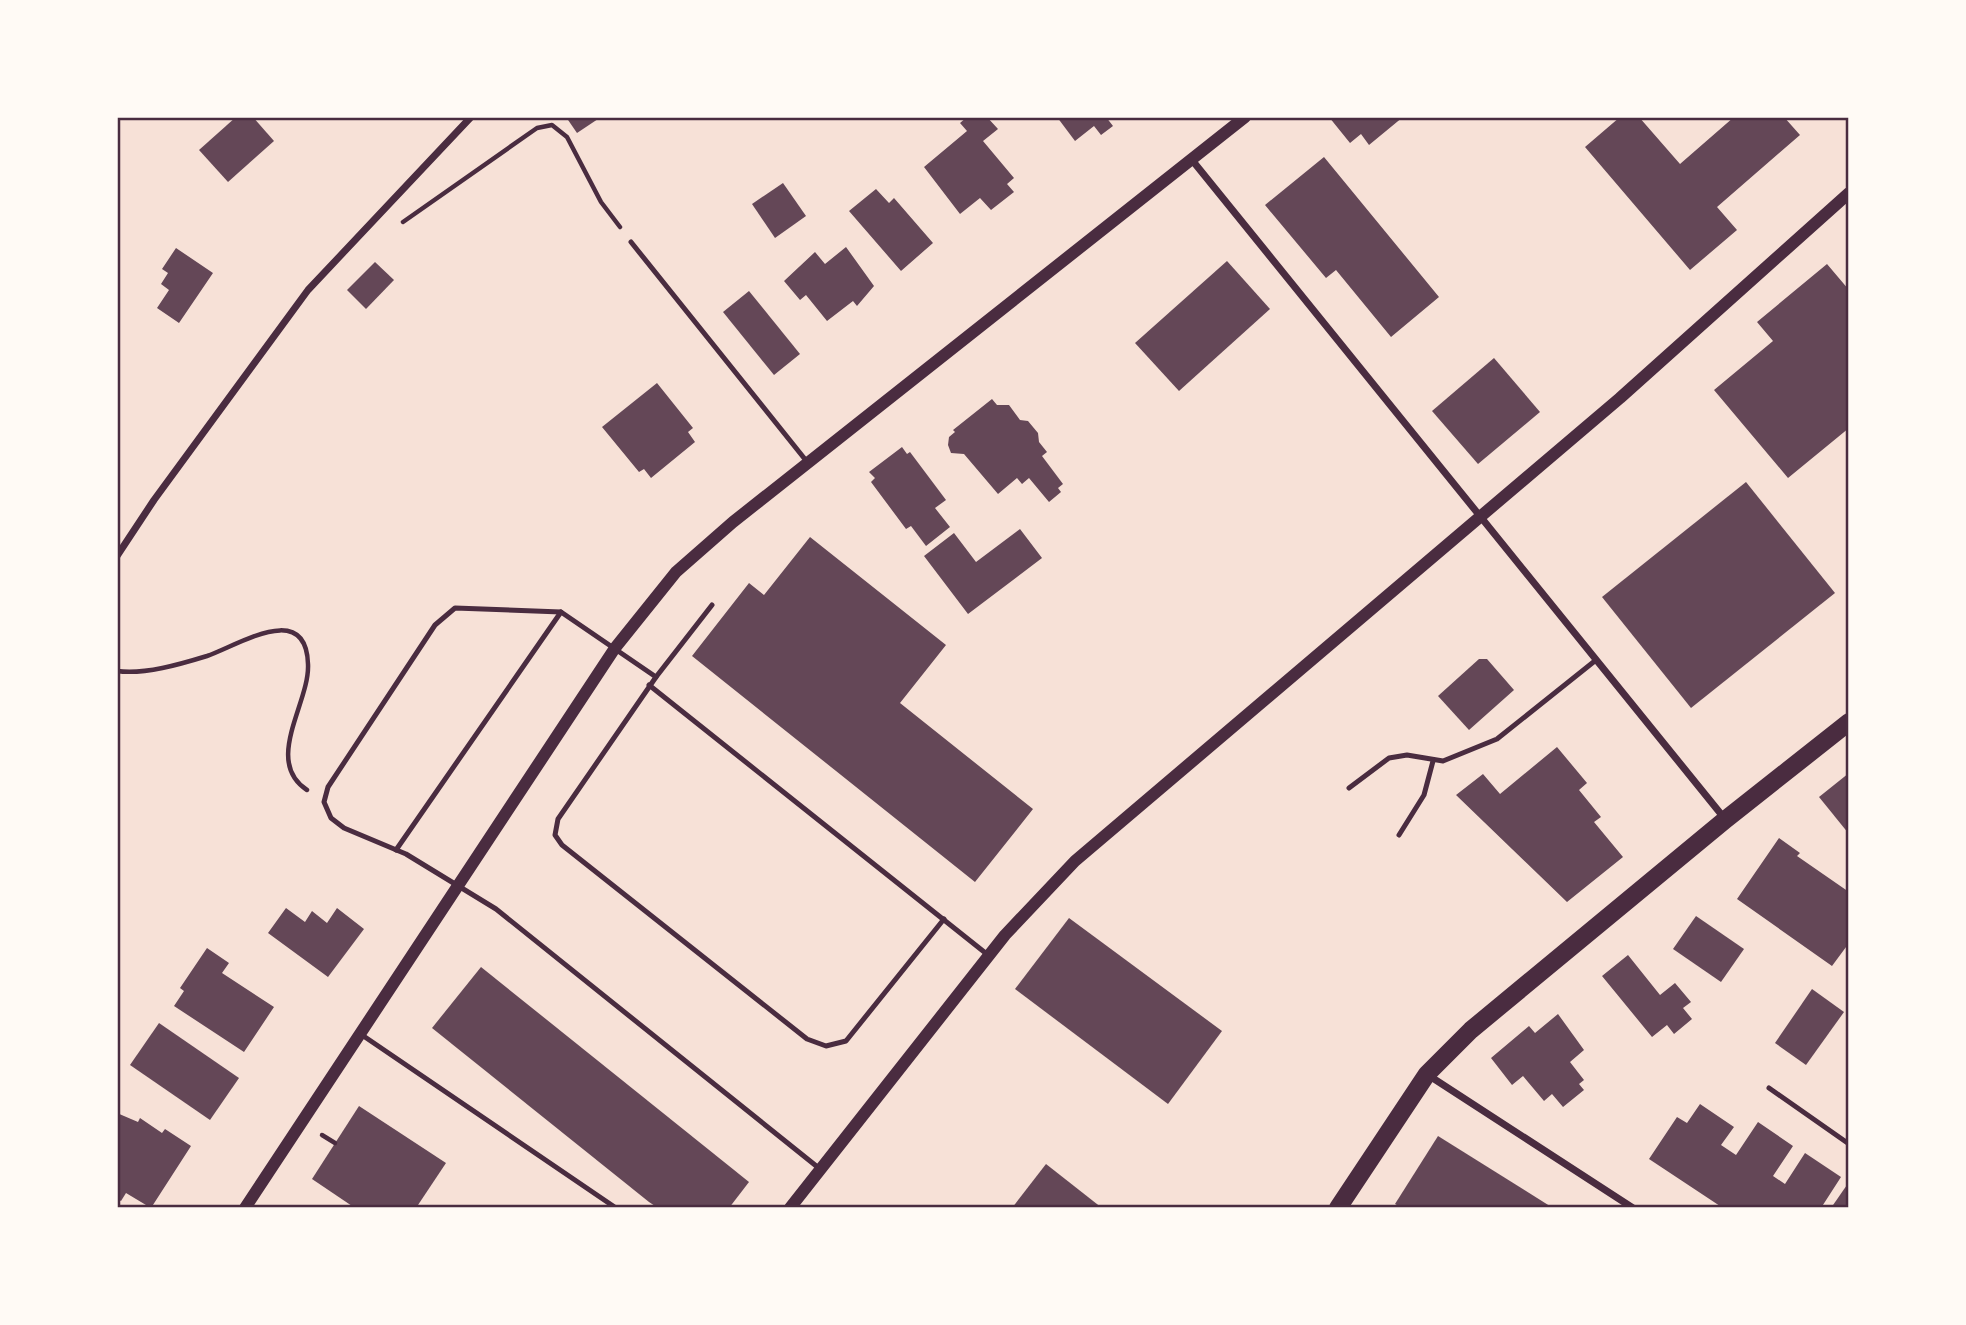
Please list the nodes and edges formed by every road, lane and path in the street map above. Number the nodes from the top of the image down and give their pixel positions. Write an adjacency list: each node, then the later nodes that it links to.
1 (471, 117): 5 (street)
2 (1245, 117): 3 (street)
3 (1192, 160): 7 (street); 8 (street)
4 (1849, 193): 8 (street)
5 (378, 215): 6 (path); 9 (street)
6 (631, 242): 7 (lane)
7 (809, 464): 12 (street)
8 (1479, 516): 13 (street); 26 (street)
9 (117, 556)
10 (712, 605): 15 (lane)
11 (561, 612): 12 (lane); 20 (lane); 23 (lane)
12 (615, 648): 15 (lane); 24 (street)
13 (1596, 660): 18 (lane); 21 (street)
14 (117, 671): 20 (path)
15 (656, 677): 16 (lane)
16 (649, 685): 25 (lane); 25 (lane)
17 (1849, 722): 21 (main road)
18 (1433, 761): 19 (lane); 22 (lane)
19 (1349, 788)
20 (324, 802): 23 (lane)
21 (1725, 820): 28 (main road)
22 (1399, 835)
23 (396, 850): 24 (lane)
24 (456, 885): 27 (street); 33 (lane)
25 (944, 919): 26 (lane)
26 (988, 955): 33 (street)
27 (359, 1033): 34 (street); 35 (lane)
28 (1427, 1074): 37 (main road); 38 (street)
29 (1769, 1088): 32 (lane)
30 (322, 1135): 31 (path)
31 (335, 1143)
32 (1849, 1144)
33 (820, 1169): 36 (street)
34 (245, 1208)
35 (616, 1208)
36 (790, 1208)
37 (1338, 1208)
38 (1633, 1208)

